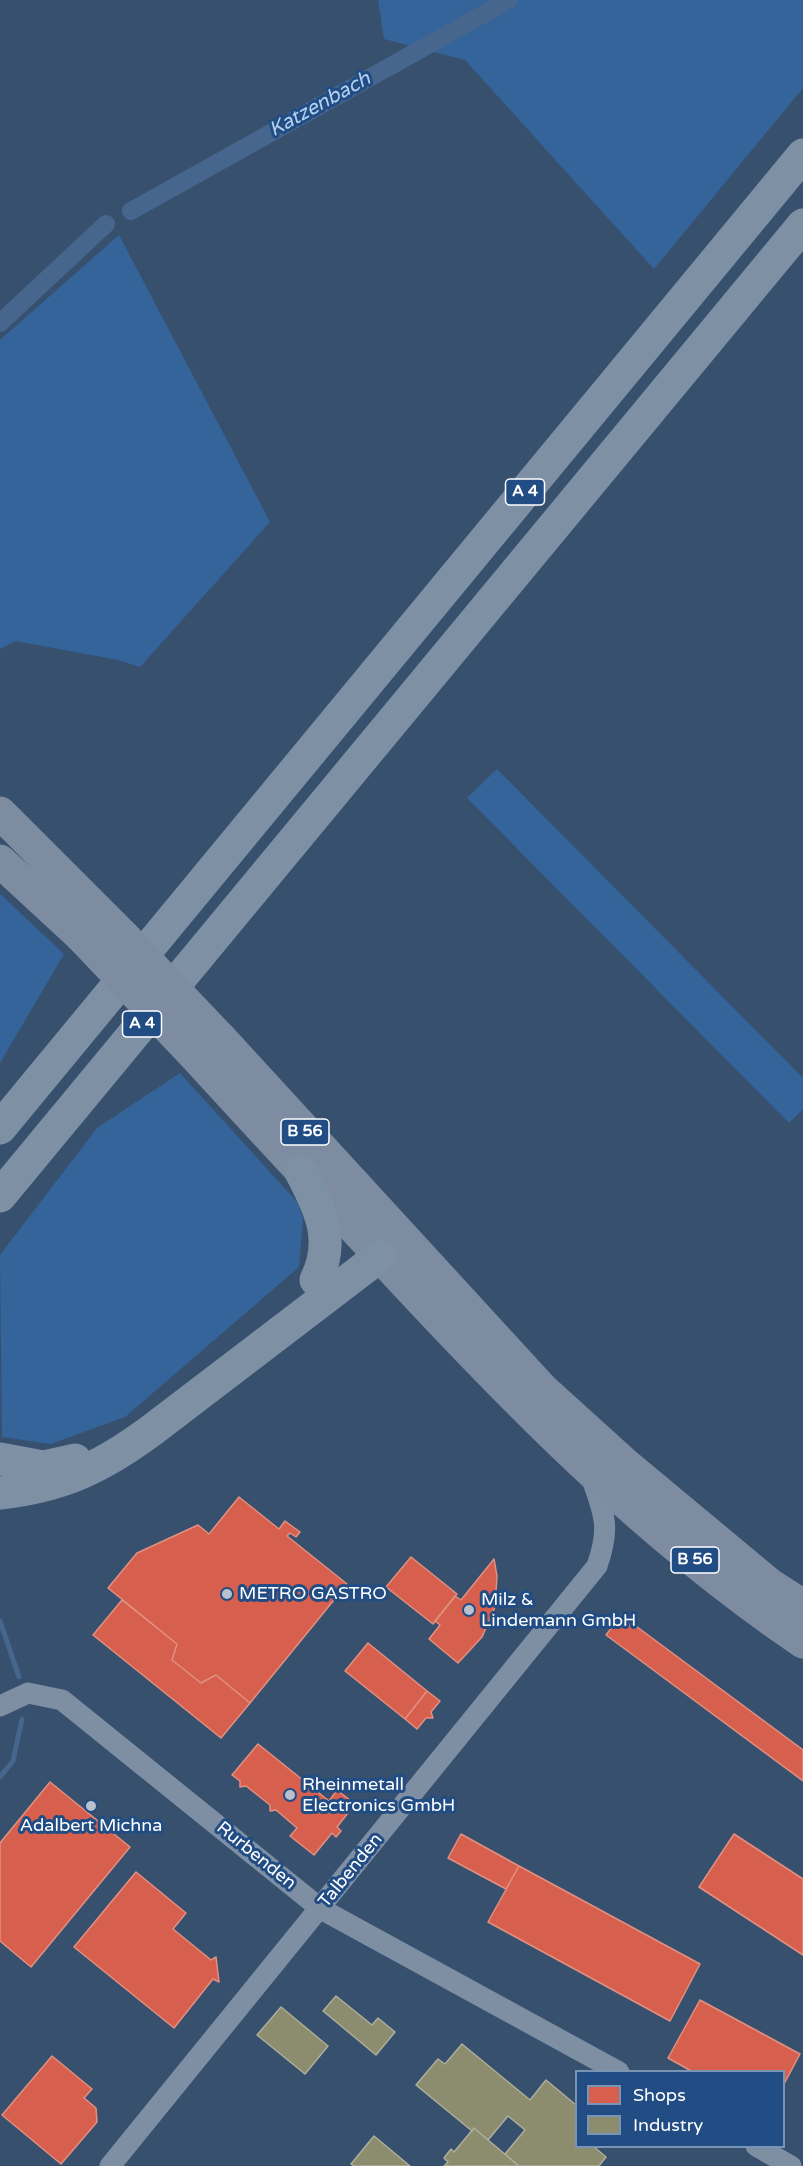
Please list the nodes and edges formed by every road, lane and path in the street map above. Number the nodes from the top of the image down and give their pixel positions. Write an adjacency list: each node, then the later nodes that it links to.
1 (803, 155): 7 (highway, A 4)
2 (803, 225): 9 (highway, A 4)
3 (0, 813): 5 (main road, B 56)
4 (0, 861): 5 (main road, B 56)
5 (91, 924): 6 (main road, B 56, bridge)
6 (209, 1048): 8 (main road, B 56); 10 (main road, B 56)
7 (0, 1128)
8 (301, 1172): 10 (main road, B 56); 11 (highway)
9 (0, 1196)
10 (378, 1241): 11 (highway); 13 (main road, B 56); 14 (highway); 15 (main road, B 56)
11 (316, 1280): 12 (highway)
12 (0, 1459)
13 (590, 1473): 16 (main road, B 56); 18 (street, Talbenden)
14 (0, 1493)
15 (803, 1606)
16 (803, 1642)
17 (0, 1706): 18 (street, Rurbenden)
18 (321, 1909): 19 (street, Rurbenden); 21 (street, Talbenden)
19 (615, 2070)
20 (760, 2148): 22 (street)
21 (110, 2166)
22 (791, 2166)

